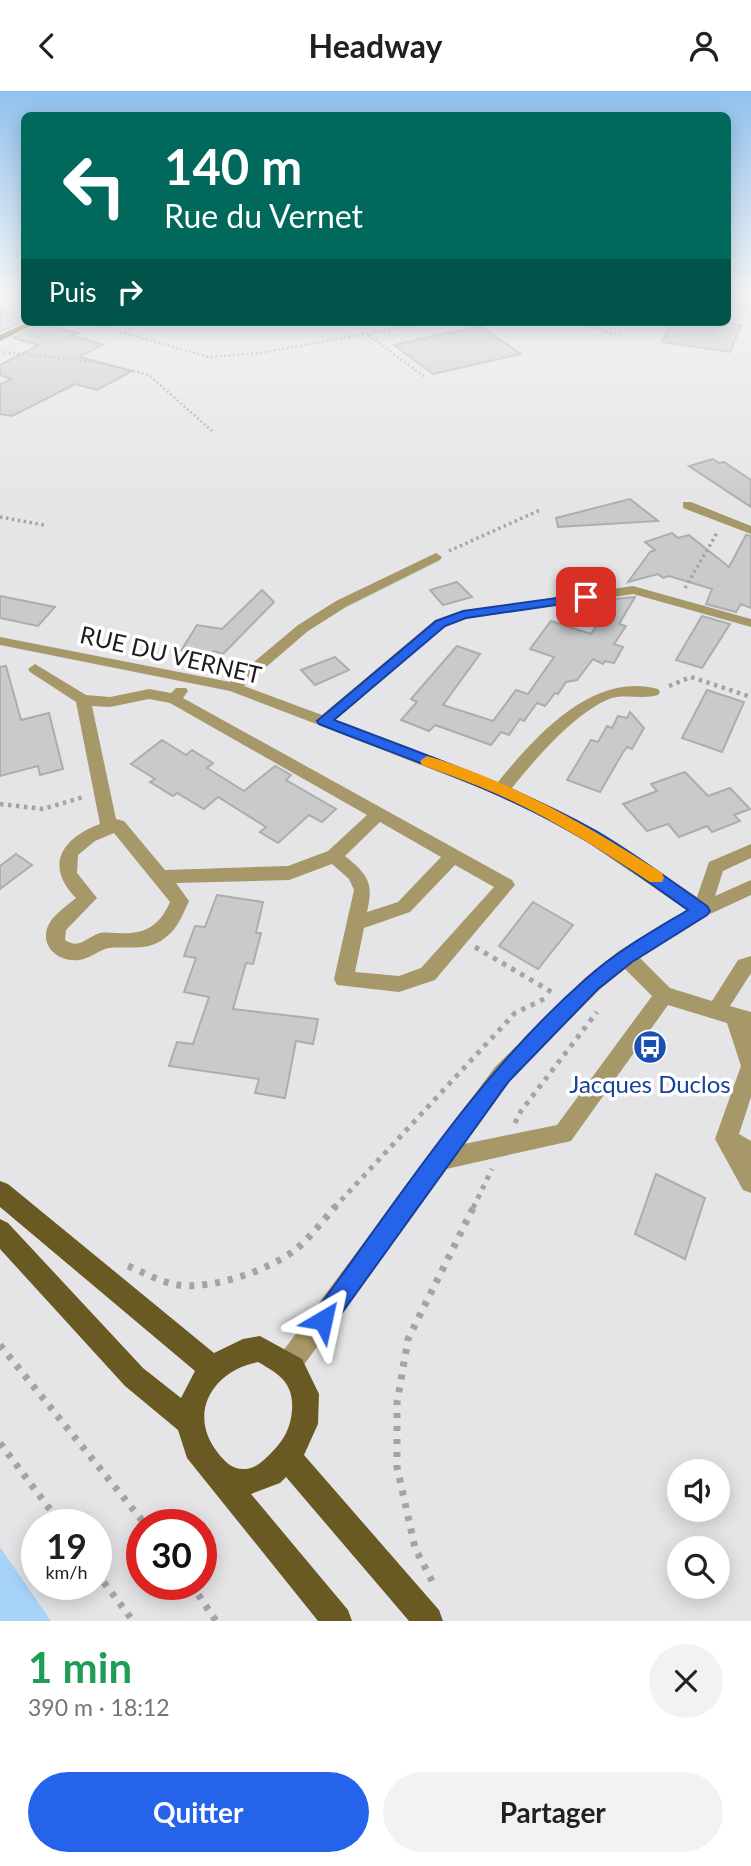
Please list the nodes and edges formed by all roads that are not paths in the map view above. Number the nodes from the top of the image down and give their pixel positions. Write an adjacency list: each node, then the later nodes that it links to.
1 (687, 505): 2 (street)
2 (751, 530)
3 (436, 557): 8 (street)
4 (751, 623): 12 (street)
5 (0, 641): 7 (street, RUE DU VERNET)
6 (35, 669): 11 (street)
7 (192, 678): 8 (street, RUE DU VERNET); 10 (street)
8 (233, 687): 12 (street, RUE DU VERNET)
9 (653, 692): 13 (street)
10 (174, 699): 11 (street); 14 (street)
11 (83, 700): 15 (street)
12 (324, 721): 13 (street, RUE DU VERNET)
13 (501, 790): 21 (street, RUE DU VERNET)
14 (378, 814): 17 (street); 18 (street)
15 (109, 827): 19 (street); 19 (street)
16 (751, 851): 21 (street)
17 (334, 856): 19 (street); 22 (street)
18 (453, 856): 22 (street); 22 (street)
19 (161, 877)
20 (751, 887): 21 (street)
21 (702, 911): 23 (street)
22 (355, 924)
23 (626, 957): 25 (street); 29 (street)
24 (751, 964): 26 (street)
25 (664, 995): 26 (street); 29 (street)
26 (734, 1016): 27 (street)
27 (726, 1139): 28 (street); 30 (street)
28 (751, 1153)
29 (442, 1159): 33 (street)
30 (751, 1182)
31 (0, 1192): 34 (main road)
32 (0, 1231): 35 (main road)
33 (289, 1364): 34 (main road); 36 (main road)
34 (212, 1368): 35 (main road)
35 (191, 1423): 37 (main road)
36 (289, 1459): 37 (main road); 39 (main road)
37 (217, 1475): 38 (main road)
38 (337, 1621)
39 (428, 1621)

